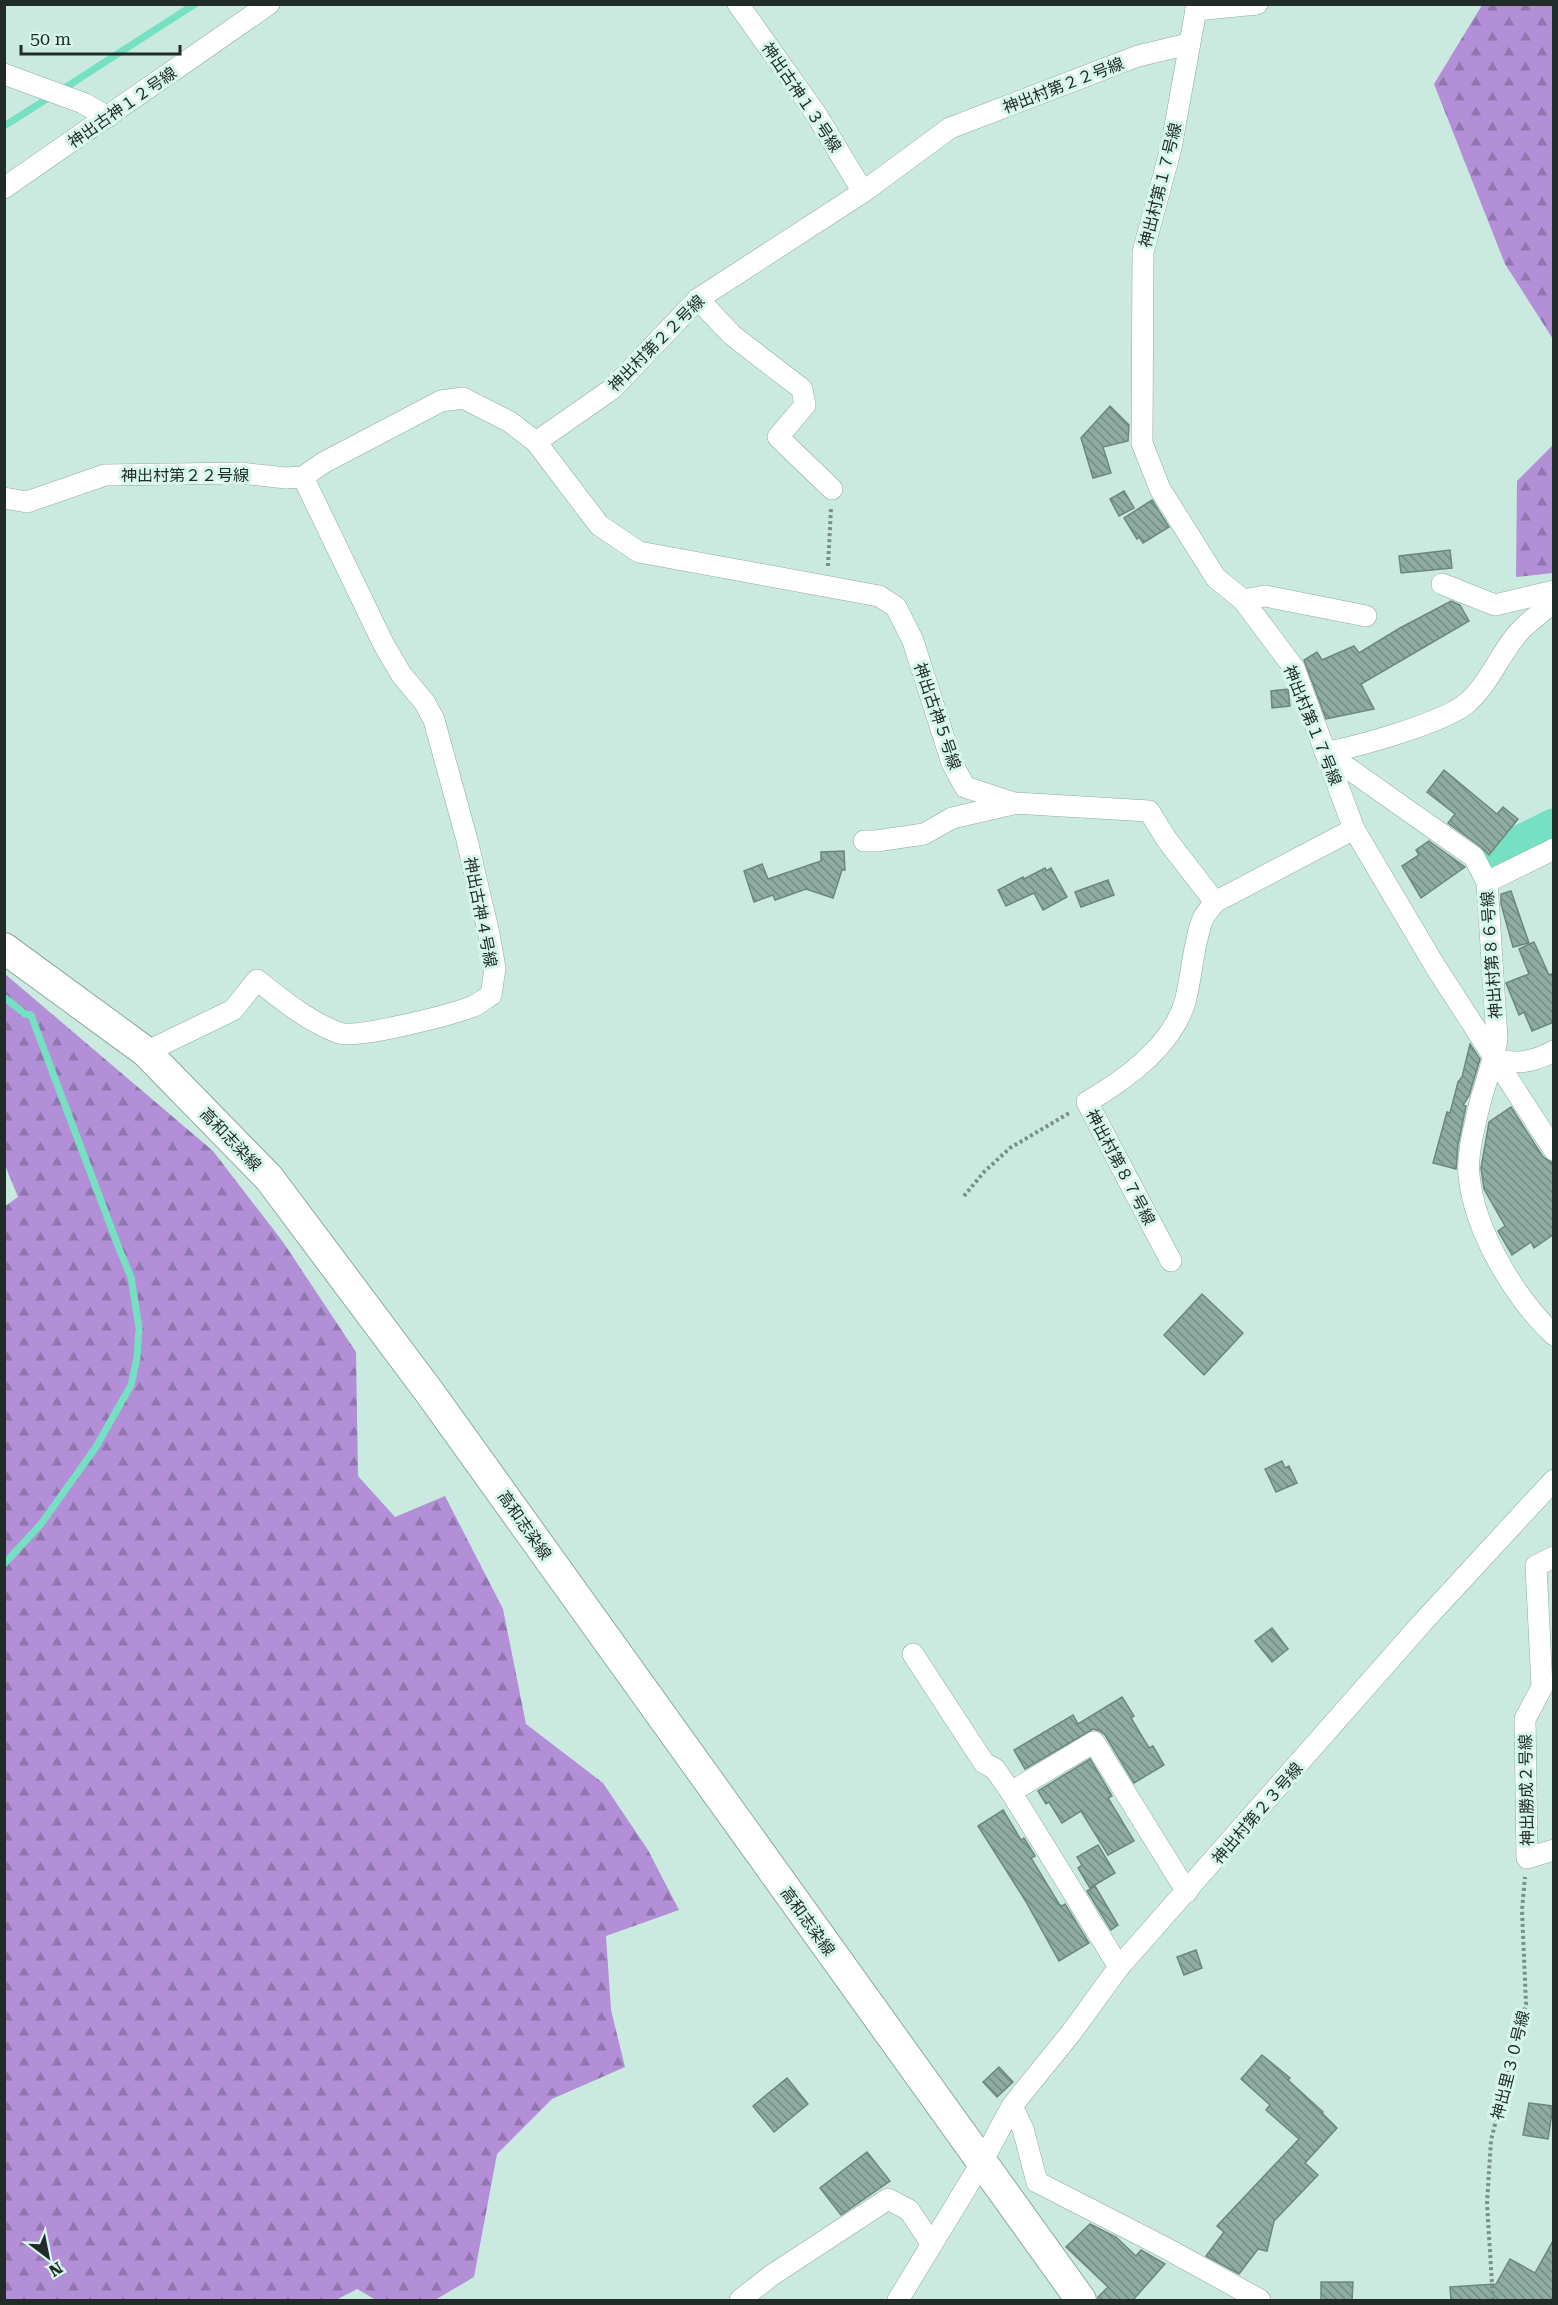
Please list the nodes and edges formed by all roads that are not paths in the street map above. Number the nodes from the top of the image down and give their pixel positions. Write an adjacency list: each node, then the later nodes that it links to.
1 (269, 4): 7 (street, 神出古神１２号線)
2 (738, 4): 9 (street, 神出古神１３号線)
3 (1257, 4): 4 (street)
4 (1196, 7): 5 (street, 神出村第１７号線)
5 (1188, 45): 9 (street, 神出村第２２号線); 17 (street, 神出村第１７号線)
6 (4, 74): 7 (street)
7 (108, 117): 8 (street, 神出古神１２号線)
8 (4, 188)
9 (863, 192): 10 (street, 神出村第２２号線)
10 (698, 299): 11 (street, 神出村第２２号線); 13 (street)
11 (536, 442): 12 (street); 21 (street, 神出古神５号線)
12 (303, 477): 14 (street, 神出村第２２号線); 29 (street, 神出古神４号線)
13 (832, 489)
14 (4, 498)
15 (1442, 585): 16 (street)
16 (1554, 591)
17 (1243, 600): 19 (street); 20 (street, 神出村第１７号線)
18 (1554, 602): 20 (street)
19 (1366, 616)
20 (1325, 752): 22 (street, 神出村第１７号線); 25 (street, 神出村第８６号線)
21 (1014, 804): 23 (street); 26 (street, 神出古神５号線)
22 (1354, 829): 26 (street); 30 (street, 神出村第１７号線)
23 (864, 841)
24 (1554, 849): 25 (street)
25 (1487, 882): 30 (street, 神出村第８６号線)
26 (1215, 902): 32 (street, 神出村第８７号線)
27 (4, 948): 29 (street, 高和志染線)
28 (1554, 1051): 30 (street)
29 (146, 1052): 42 (street, 高和志染線)
30 (1494, 1059): 31 (street, 神出村第１７号線); 33 (street, 神出村第８６号線)
31 (1554, 1150)
32 (1171, 1261)
33 (1554, 1335)
34 (1554, 1480): 39 (street, 神出村第２３号線)
35 (1554, 1557): 38 (street, 神出勝成２号線)
36 (913, 1654): 37 (street)
37 (1011, 1792): 39 (street); 40 (street)
38 (1554, 1850)
39 (1187, 1892): 40 (street, 神出村第２３号線)
40 (1119, 1967): 41 (street, 神出村第２３号線)
41 (1012, 2106): 42 (street, 神出村第２３号線); 47 (street)
42 (982, 2162): 43 (street, 神出村第２３号線); 46 (street, 高和志染線)
43 (931, 2243): 44 (street); 45 (street, 神出村第２３号線)
44 (740, 2301)
45 (898, 2301)
46 (1081, 2301)
47 (1260, 2301)

